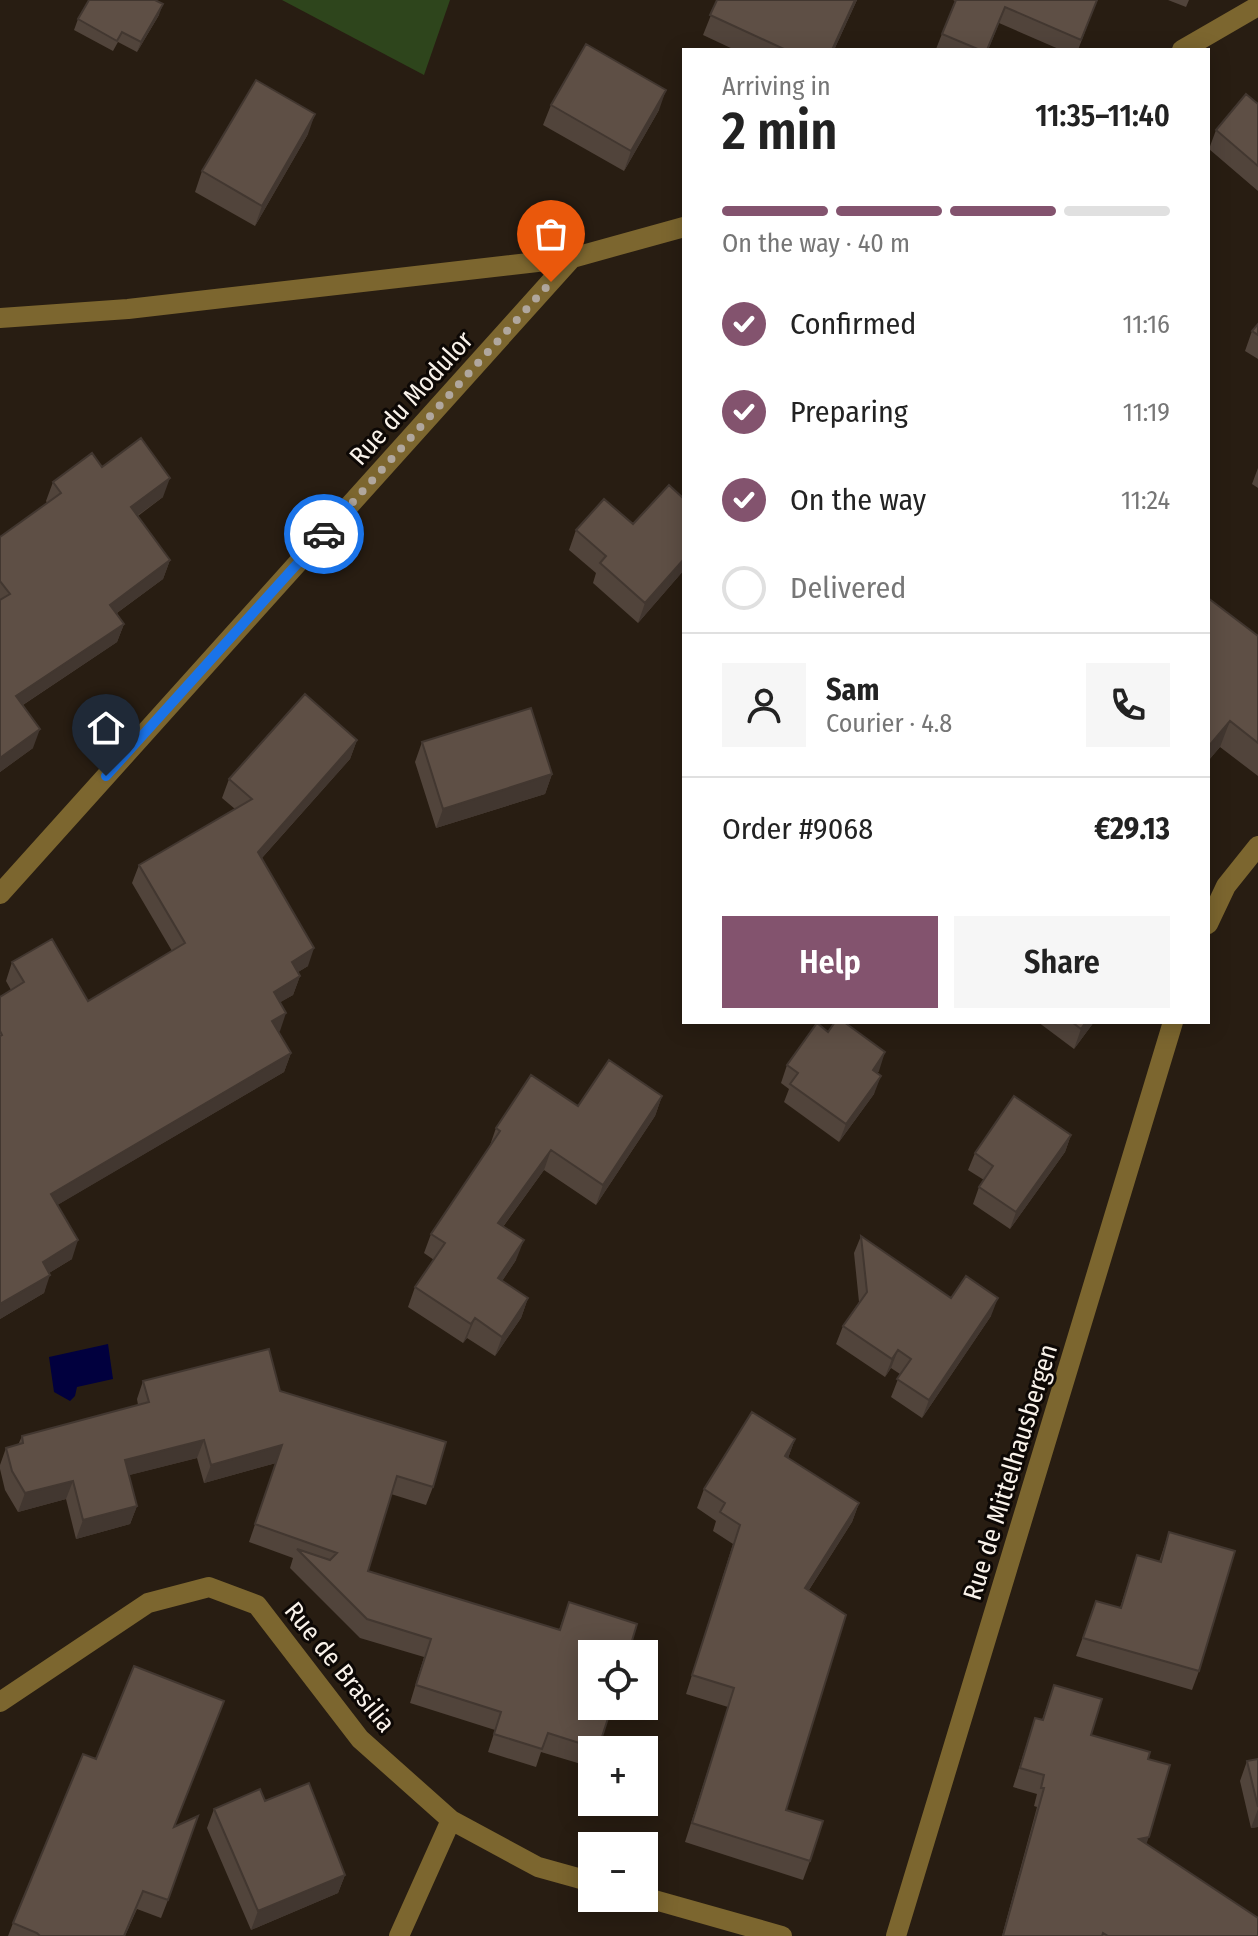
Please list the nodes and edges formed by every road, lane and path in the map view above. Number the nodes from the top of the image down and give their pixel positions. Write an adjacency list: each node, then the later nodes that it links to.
1 (1258, 6): 2 (street)
2 (1185, 48)
3 (682, 228): 4 (street)
4 (572, 258): 5 (street); 7 (street, Rue du Modulor)
5 (0, 318)
6 (1258, 846): 8 (street)
7 (0, 894)
8 (1210, 920)
9 (1172, 1024): 16 (street, Rue de Mittelhausbergen)
10 (0, 1702): 11 (street, Rue de Brasilia)
11 (451, 1820): 12 (street, Rue de Brasilia); 14 (street)
12 (578, 1878)
13 (658, 1901): 15 (street)
14 (399, 1936)
15 (782, 1936)
16 (896, 1936)

